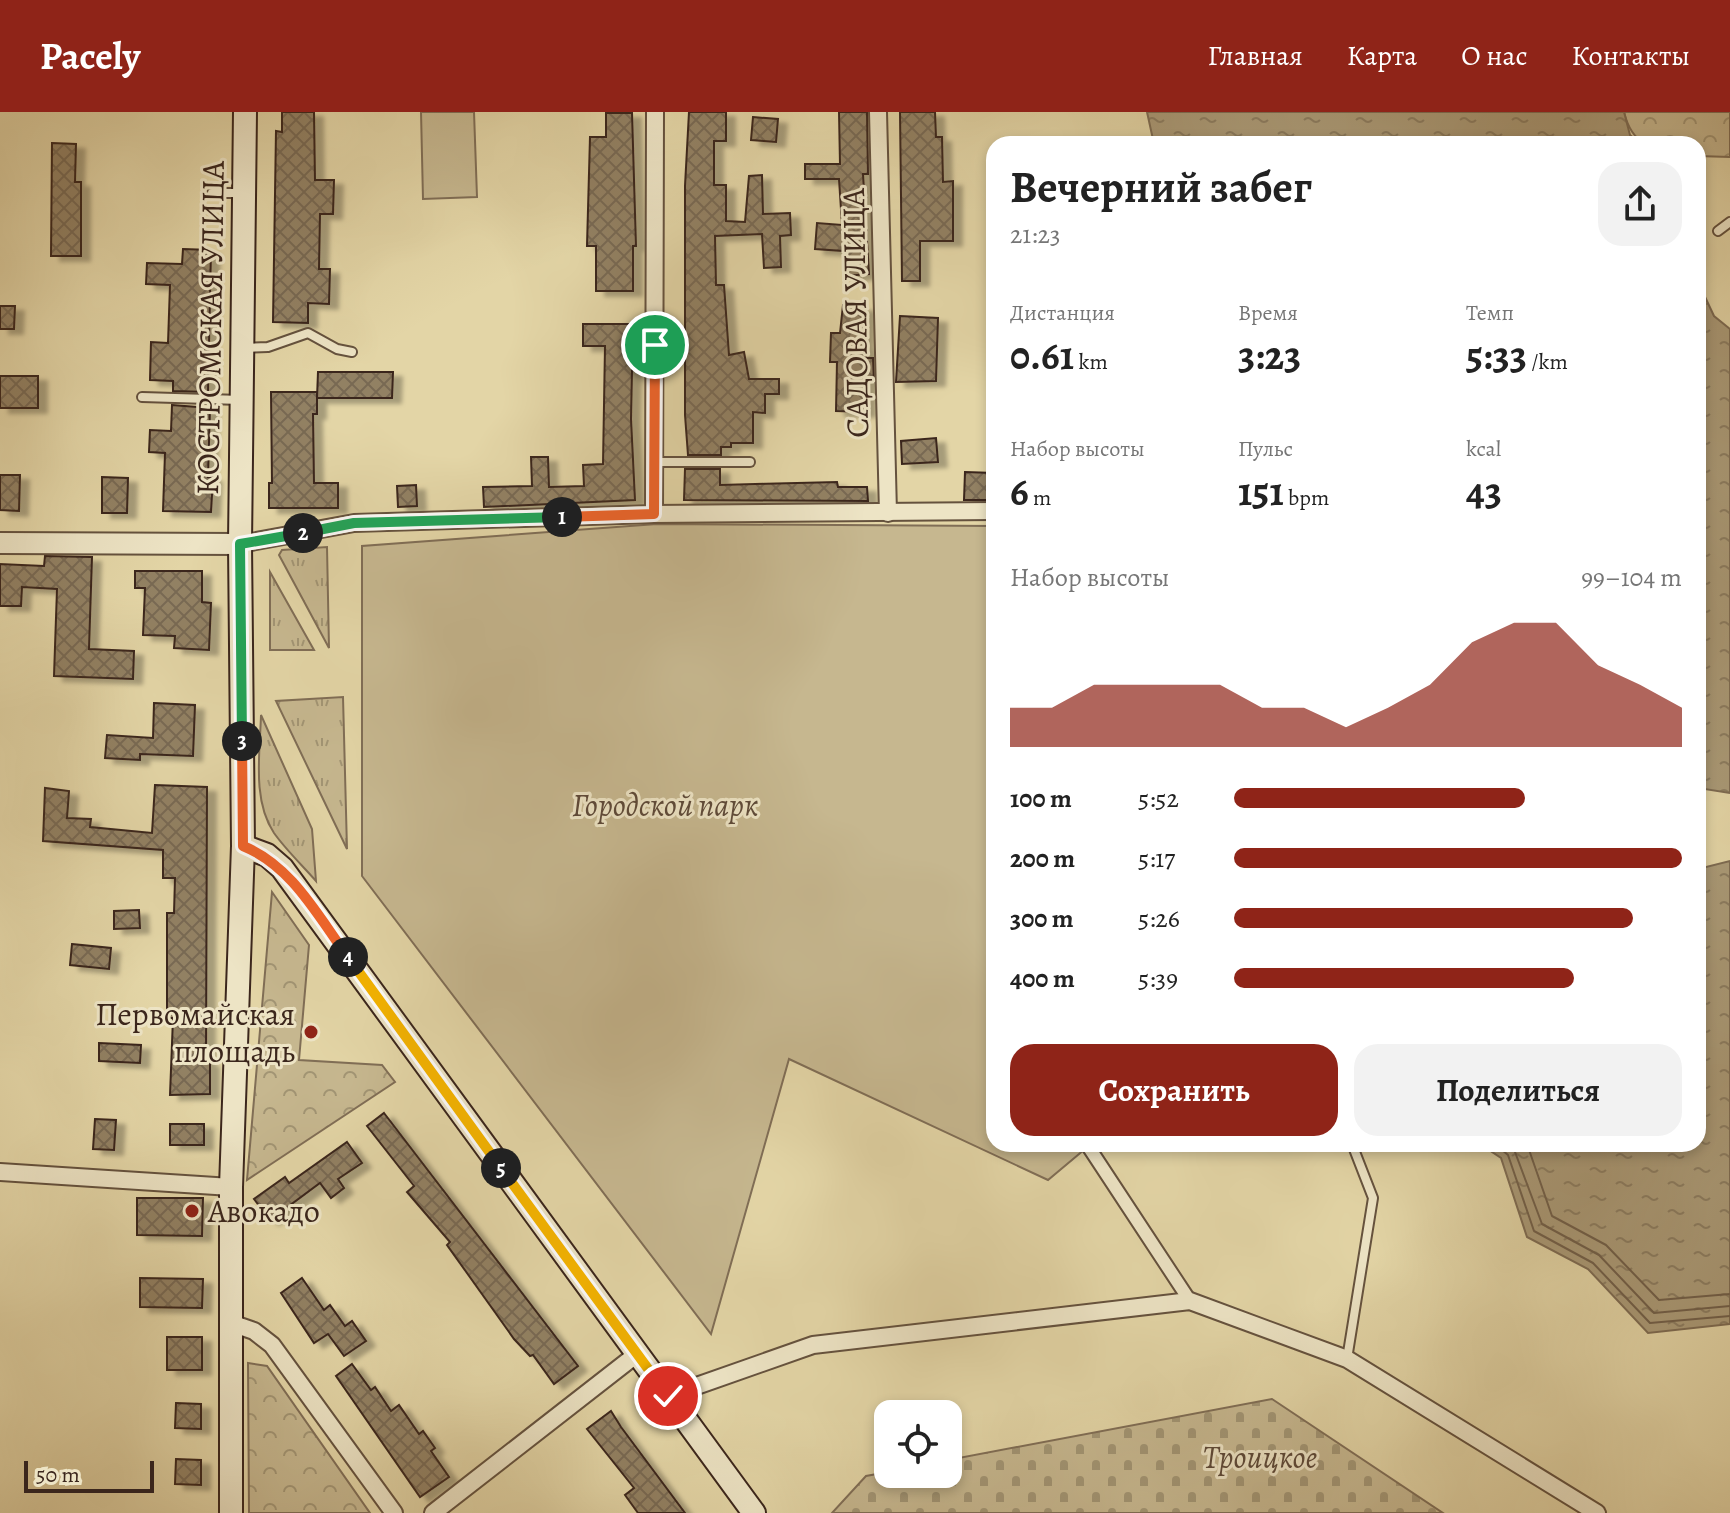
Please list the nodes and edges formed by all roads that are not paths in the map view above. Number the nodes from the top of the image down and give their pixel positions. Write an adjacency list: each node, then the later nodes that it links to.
1 (245, 112): 5 (main road, КОСТРОМСКАЯ УЛИЦА)
2 (655, 112): 12 (street)
3 (878, 112): 15 (street, САДОВАЯ УЛИЦА)
4 (212, 193): 5 (lane)
5 (244, 193): 8 (main road, КОСТРОМСКАЯ УЛИЦА)
6 (1730, 222): 7 (lane)
7 (1718, 231)
8 (243, 348): 9 (lane); 11 (main road, КОСТРОМСКАЯ УЛИЦА)
9 (352, 352)
10 (142, 397): 11 (lane)
11 (242, 400): 18 (main road, КОСТРОМСКАЯ УЛИЦА)
12 (654, 462): 13 (lane); 16 (street)
13 (750, 462)
14 (986, 511): 15 (street)
15 (888, 513): 16 (street)
16 (654, 514): 18 (street)
17 (0, 543): 18 (street)
18 (240, 544): 19 (main road)
19 (243, 846): 23 (main road); 26 (main road)
20 (1092, 1152): 24 (street)
21 (1355, 1152): 27 (lane)
22 (0, 1172): 23 (street)
23 (231, 1187): 25 (main road)
24 (1190, 1301): 27 (street); 28 (street)
25 (231, 1323): 29 (main road); 30 (street)
26 (637, 1354): 28 (main road); 31 (street)
27 (1347, 1359): 33 (street)
28 (668, 1396): 32 (main road)
29 (231, 1513)
30 (394, 1513)
31 (433, 1513)
32 (754, 1513)
33 (1597, 1513)

